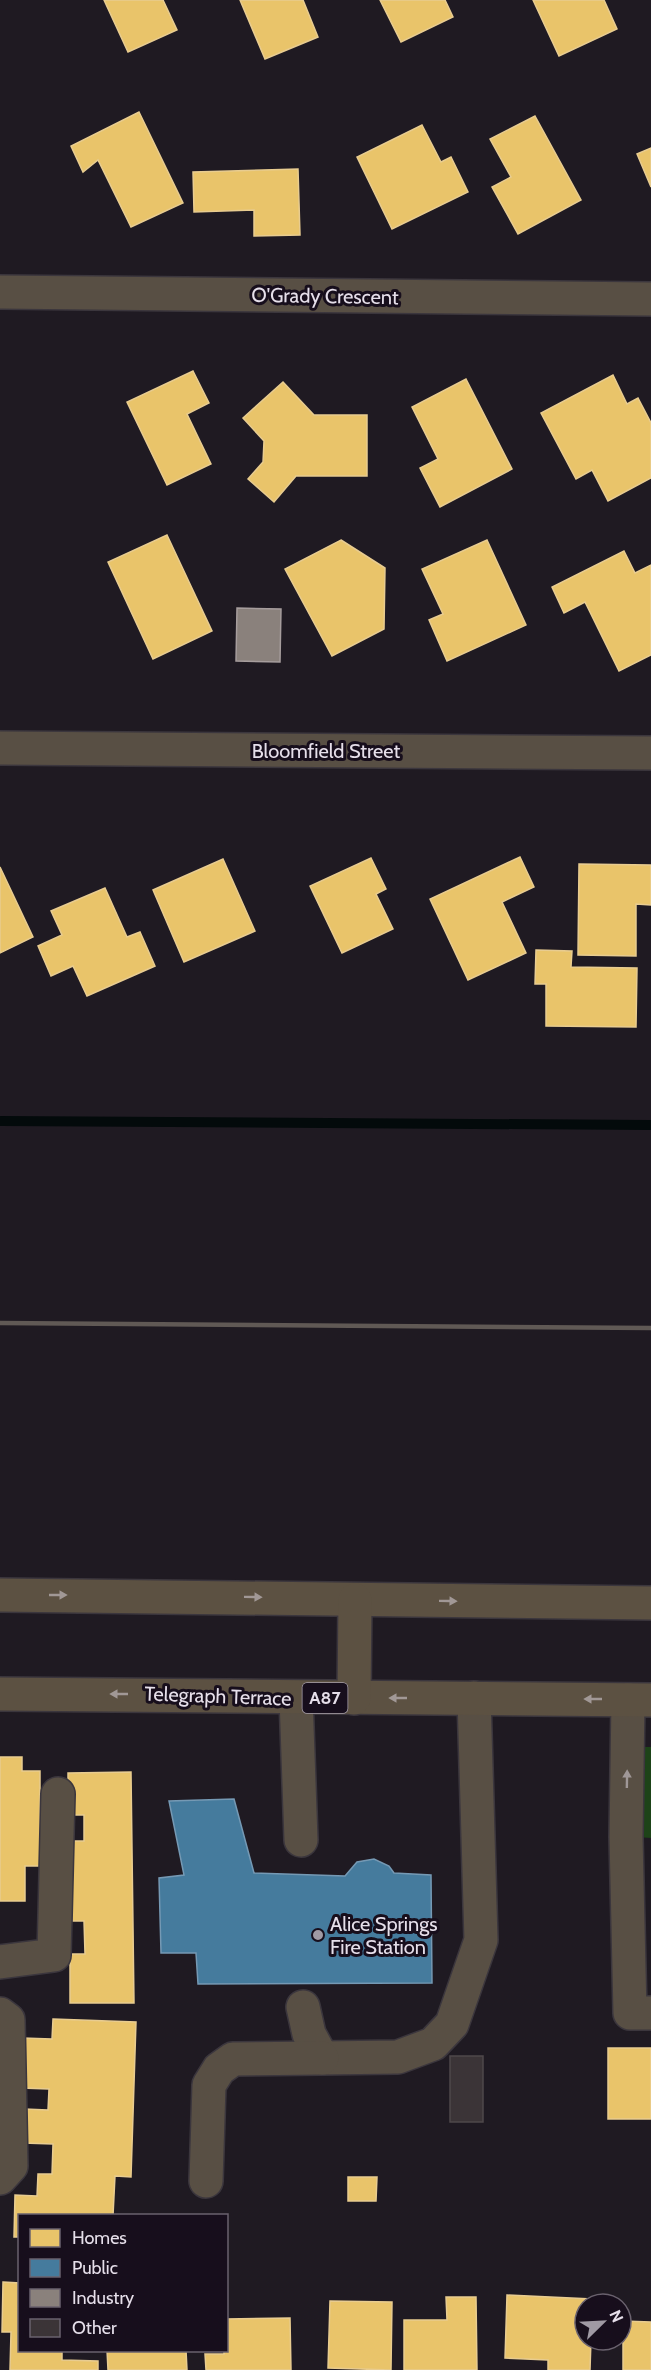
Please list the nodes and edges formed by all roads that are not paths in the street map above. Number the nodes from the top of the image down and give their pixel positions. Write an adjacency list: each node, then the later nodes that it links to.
1 (0, 292): 2 (street, O'Grady Crescent)
2 (651, 299)
3 (0, 748): 4 (street, Bloomfield Street)
4 (651, 753)
5 (0, 1595): 6 (highway, one-way to 6)
6 (355, 1600): 7 (highway, one-way to 7); 10 (highway)
7 (651, 1603)
8 (0, 1694): 9 (highway, Telegraph Terrace / A87, one-way to 8)
9 (296, 1698): 10 (highway, Telegraph Terrace / A87); 14 (street)
10 (354, 1698): 11 (highway, Telegraph Terrace / A87, one-way to 10)
11 (474, 1698): 12 (highway, Telegraph Terrace / A87, one-way to 11); 19 (street)
12 (639, 1700): 17 (street, one-way to 12)
13 (58, 1794): 15 (street)
14 (301, 1840)
15 (0, 1962)
16 (303, 2007): 19 (street)
17 (651, 2013)
18 (0, 2014): 20 (street)
19 (322, 2058): 21 (street)
20 (0, 2178)
21 (206, 2181)

